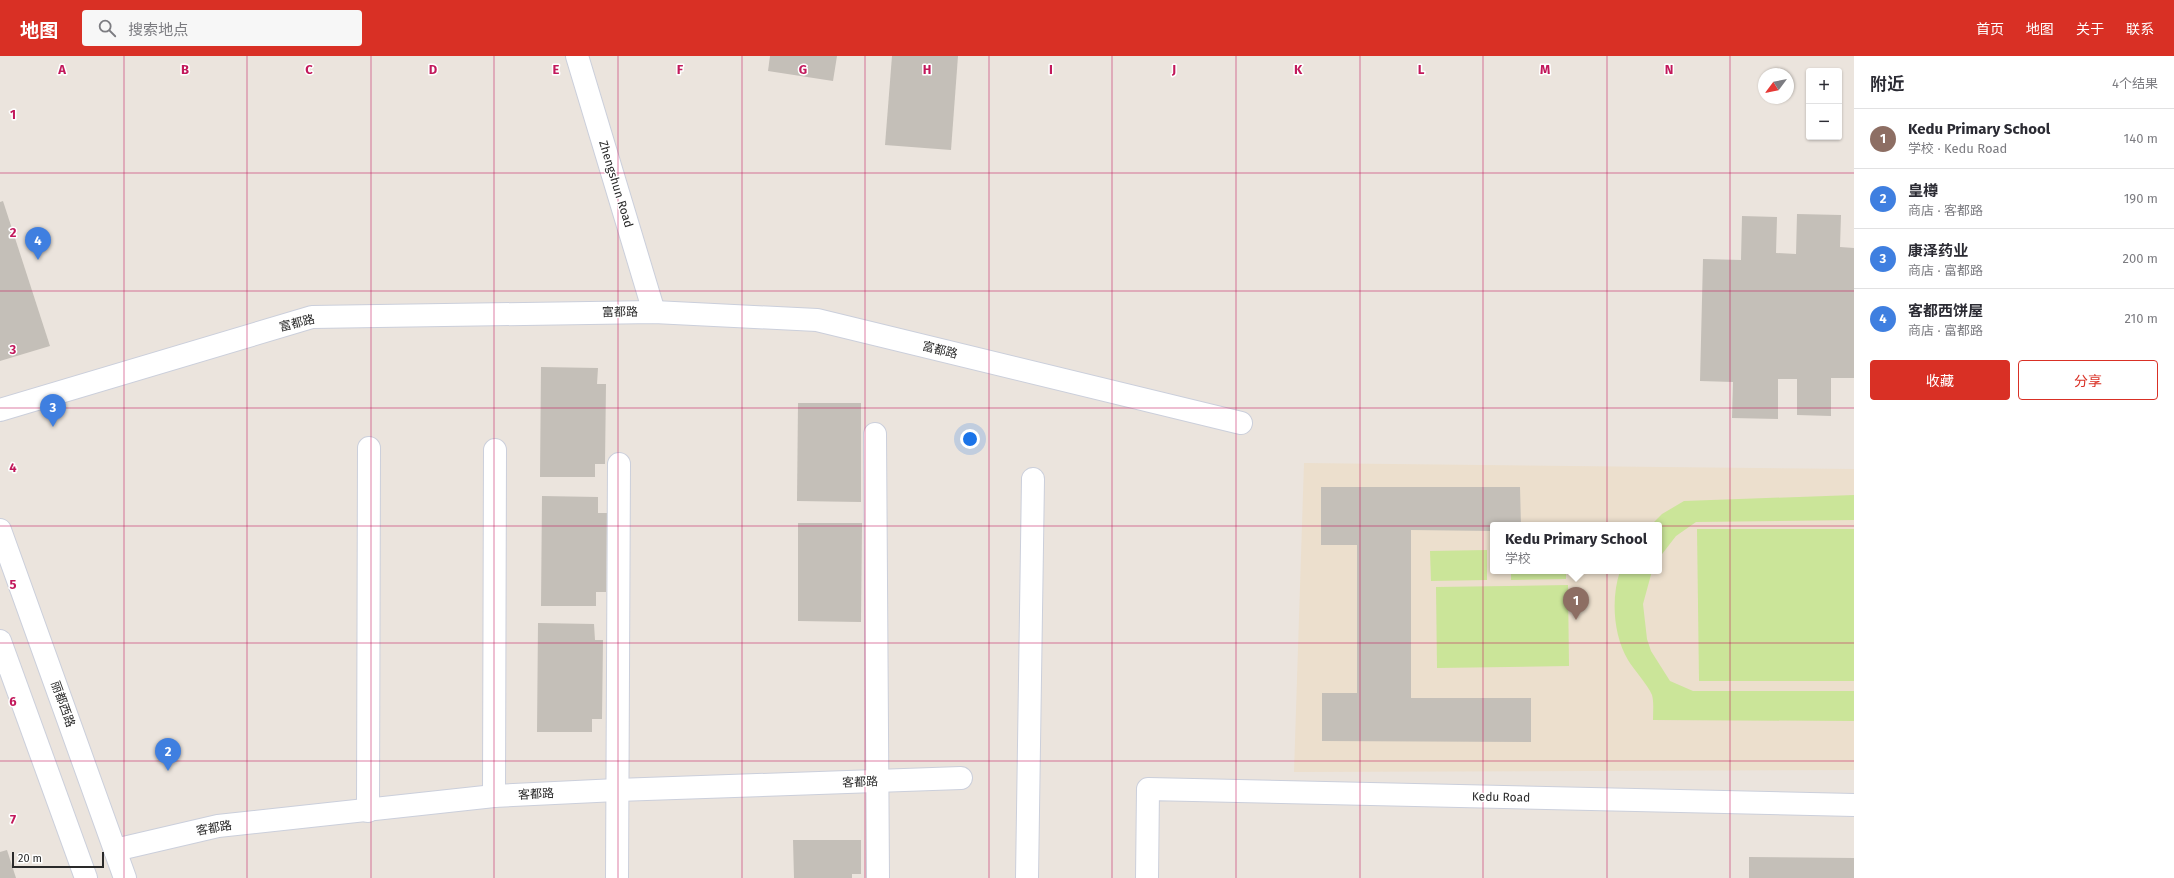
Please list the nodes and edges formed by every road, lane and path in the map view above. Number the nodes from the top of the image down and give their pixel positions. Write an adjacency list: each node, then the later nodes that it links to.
1 (578, 56): 2 (street, Zhengshun Road)
2 (654, 312): 3 (street, 富都路); 4 (street, 富都路)
3 (0, 410)
4 (1241, 423)
5 (875, 434): 13 (street)
6 (369, 448): 17 (street)
7 (495, 450): 15 (street)
8 (618, 464): 14 (street)
9 (1033, 479): 23 (street)
10 (0, 530): 18 (street, 丽都西路)
11 (0, 641): 19 (street)
12 (961, 778): 13 (street, 客都路)
13 (878, 781): 14 (street, 客都路); 22 (street)
14 (617, 790): 15 (street, 客都路); 21 (street)
15 (494, 796): 17 (street, 客都路)
16 (1854, 805): 24 (street, Kedu Road)
17 (368, 811): 18 (street, 客都路)
18 (115, 850): 20 (street, 丽都西路)
19 (86, 878)
20 (125, 878)
21 (617, 878)
22 (878, 878)
23 (1027, 878)
24 (1148, 878)

